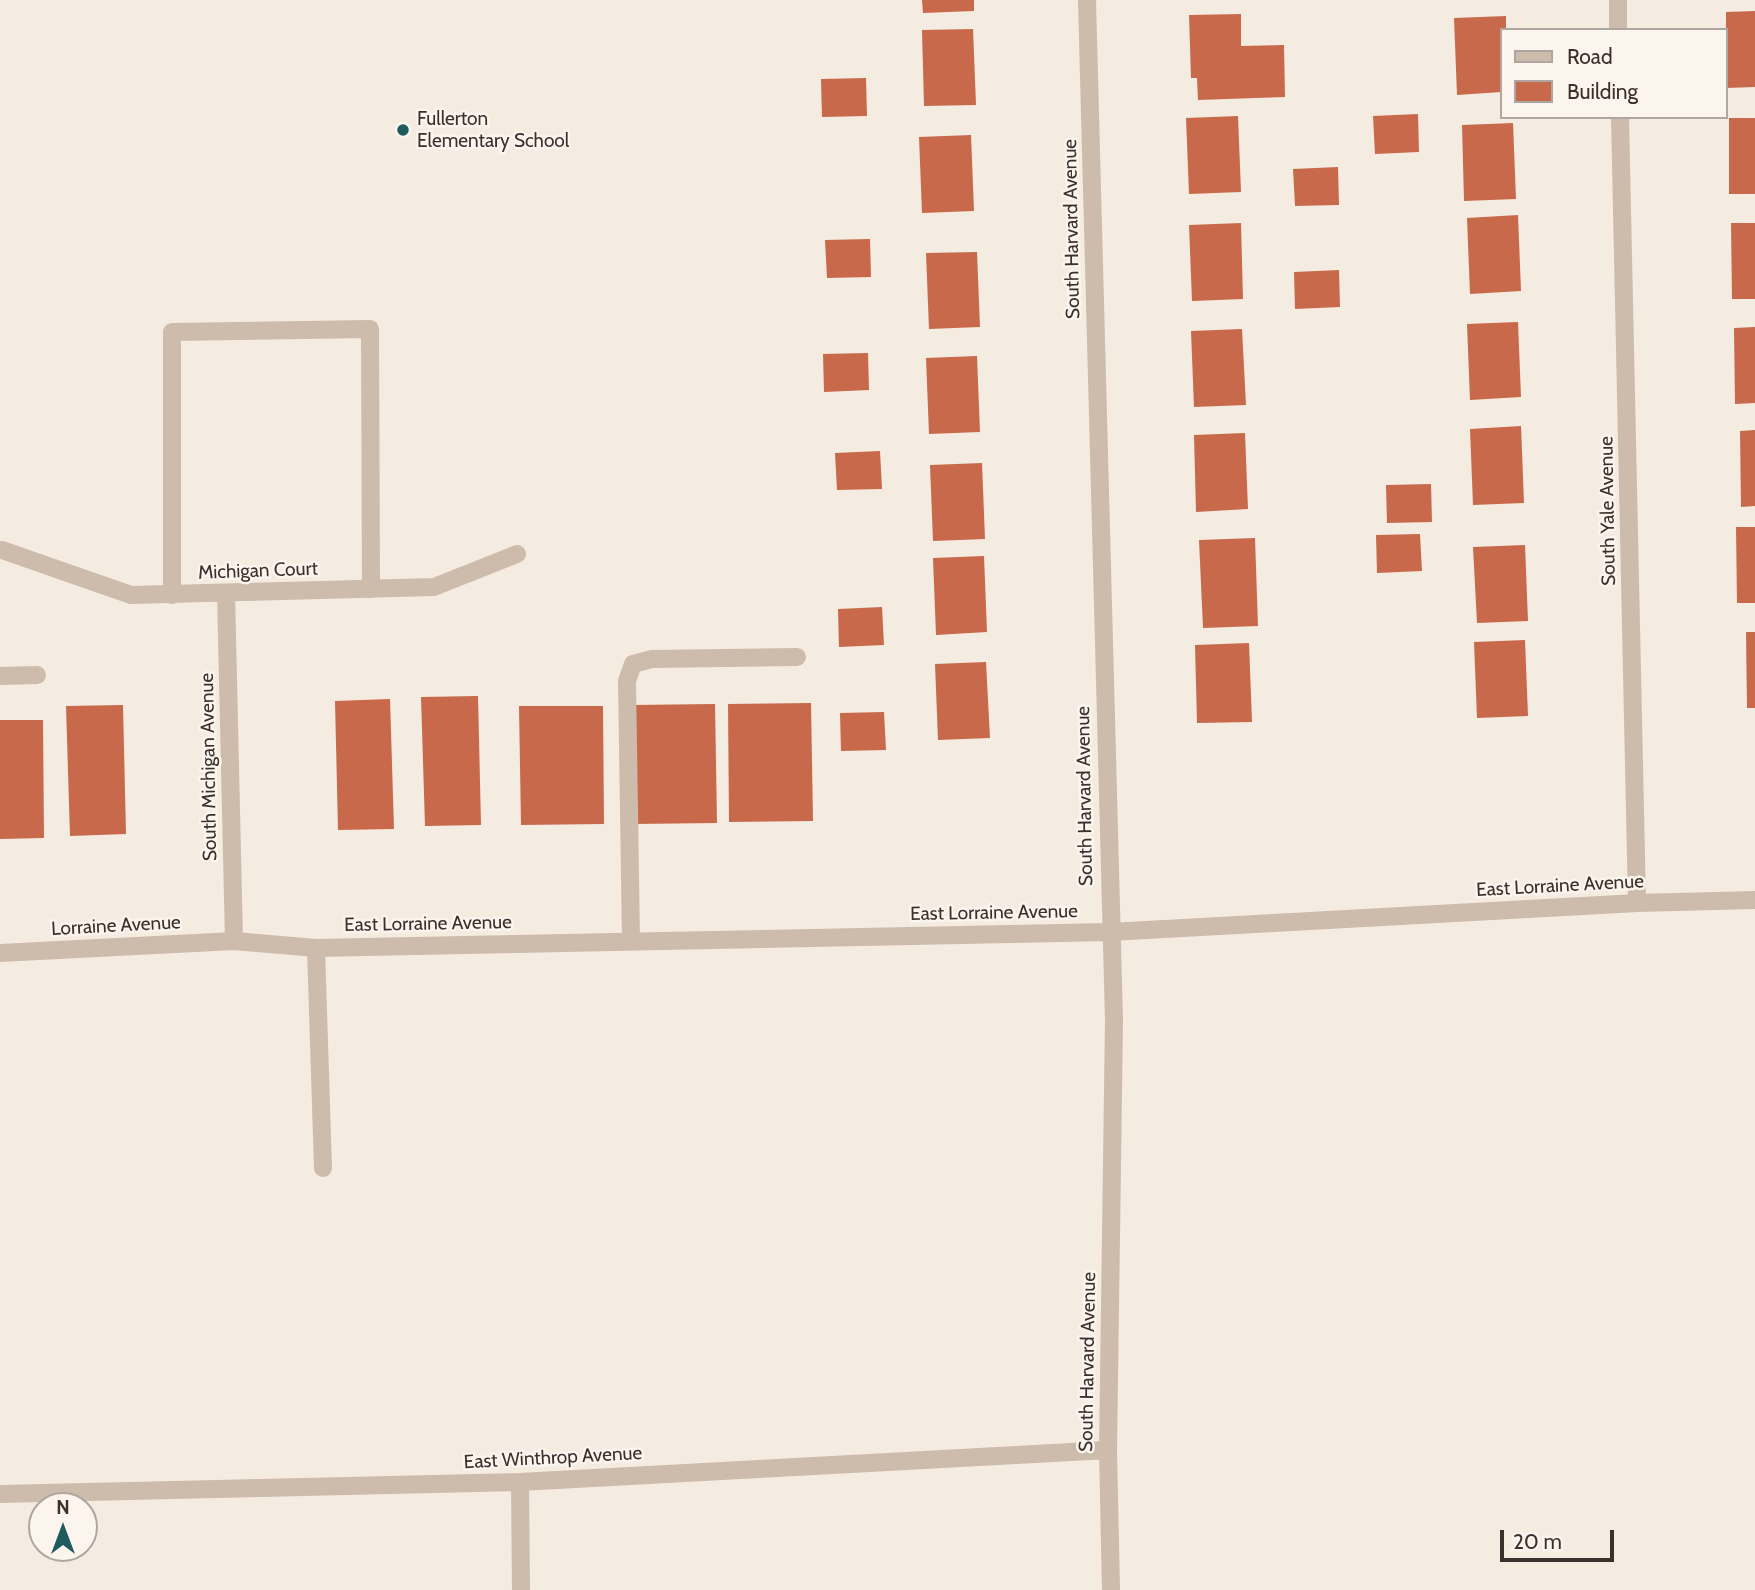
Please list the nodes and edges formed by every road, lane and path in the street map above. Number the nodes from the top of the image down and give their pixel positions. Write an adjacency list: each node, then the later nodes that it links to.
1 (1087, 0): 15 (street, South Harvard Avenue)
2 (1618, 0): 3 (street)
3 (1618, 28)
4 (1620, 119): 14 (street, South Yale Avenue)
5 (2, 550): 9 (street, Michigan Court)
6 (517, 554): 7 (street, Michigan Court)
7 (371, 589): 8 (street, Michigan Court); 9 (street)
8 (226, 593): 9 (street, Michigan Court); 16 (street, South Michigan Avenue)
9 (172, 594)
10 (797, 657): 17 (street)
11 (37, 675): 12 (street)
12 (0, 676)
13 (1755, 900): 14 (street, East Lorraine Avenue)
14 (1637, 903): 15 (street, East Lorraine Avenue)
15 (1110, 932): 17 (street, East Lorraine Avenue); 21 (street, South Harvard Avenue)
16 (234, 941): 18 (street, East Lorraine Avenue); 19 (street, Lorraine Avenue)
17 (631, 941): 18 (street, East Lorraine Avenue)
18 (316, 947): 20 (street)
19 (0, 953)
20 (323, 1168)
21 (1108, 1450): 22 (street, East Winthrop Avenue); 25 (street, South Harvard Avenue)
22 (520, 1482): 23 (street, East Winthrop Avenue); 24 (street)
23 (0, 1494)
24 (521, 1590)
25 (1111, 1590)

